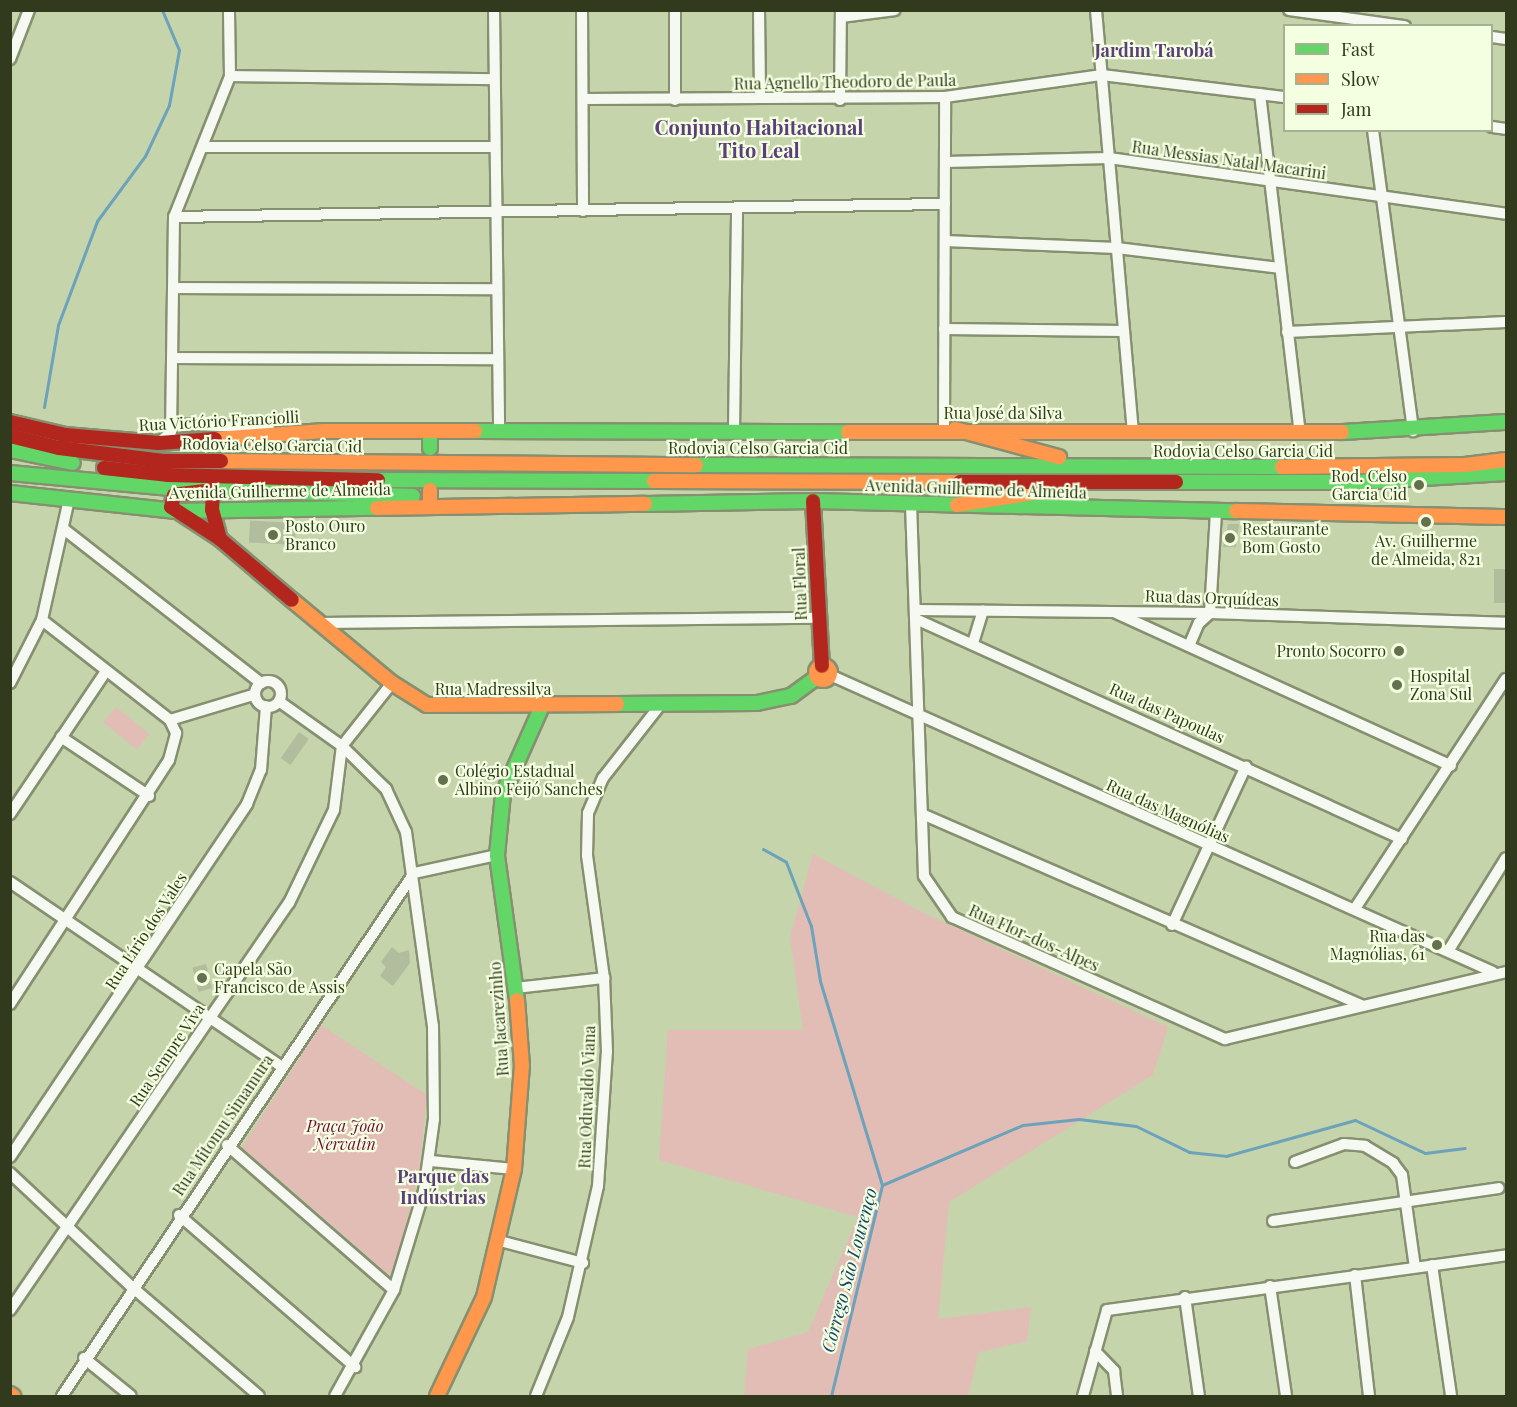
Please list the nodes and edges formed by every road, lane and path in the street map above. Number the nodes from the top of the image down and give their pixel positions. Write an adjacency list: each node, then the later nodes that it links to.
1 (29, 10): 13 (street)
2 (229, 10): 15 (street)
3 (494, 10): 16 (street)
4 (582, 10): 21 (street)
5 (675, 10): 22 (street)
6 (759, 10): 19 (street)
7 (895, 10): 10 (street)
8 (1096, 10): 14 (street)
9 (1289, 10): 11 (street)
10 (842, 14): 23 (street)
11 (1358, 18): 12 (street)
12 (1393, 24)
13 (10, 59)
14 (1102, 75): 17 (street, Rua Agnello Theodoro de Paula); 20 (street, Rua Agnello Theodoro de Paula); 27 (street)
15 (230, 76): 16 (street); 25 (street)
16 (494, 79): 26 (street)
17 (1260, 94): 18 (street, Rua Agnello Theodoro de Paula); 29 (street)
18 (1283, 97)
19 (760, 98): 22 (street, Rua Agnello Theodoro de Paula); 23 (street, Rua Agnello Theodoro de Paula)
20 (945, 98): 23 (street, Rua Agnello Theodoro de Paula); 28 (street)
21 (583, 99): 22 (street, Rua Agnello Theodoro de Paula); 33 (street)
22 (675, 99)
23 (840, 100)
24 (1373, 132): 30 (street)
25 (205, 147): 26 (street); 36 (street)
26 (495, 147): 34 (street)
27 (1109, 158): 28 (street, Rua Messias Natal Macarini); 29 (street, Rua Messias Natal Macarini); 38 (street)
28 (945, 162): 31 (street)
29 (1267, 182): 30 (street, Rua Messias Natal Macarini); 39 (street)
30 (1381, 196): 35 (street, Rua Messias Natal Macarini); 44 (street)
31 (945, 204): 32 (street); 37 (street)
32 (737, 208): 33 (street); 53 (street)
33 (584, 212): 34 (street)
34 (495, 213): 36 (street); 41 (street)
35 (1506, 214)
36 (174, 217): 40 (street)
37 (945, 241): 38 (street); 43 (street)
38 (1117, 248): 39 (street); 45 (street)
39 (1279, 268): 46 (street)
40 (173, 288): 41 (street); 47 (street)
41 (496, 289): 48 (street)
42 (1506, 322): 44 (street)
43 (944, 329): 45 (street); 52 (street)
44 (1399, 329): 46 (street); 58 (street)
45 (1124, 331): 57 (street)
46 (1287, 332): 59 (street)
47 (172, 358): 48 (street); 51 (street)
48 (498, 359): 56 (street)
49 (10, 422): 61 (main road, Rua Victório Franciolli)
50 (1506, 422): 58 (main road, Rua José da Silva)
51 (171, 424): 54 (street, Rua Victório Franciolli); 61 (street)
52 (950, 429): 53 (main road, Rua José da Silva); 57 (main road, Rua José da Silva); 65 (main road)
53 (734, 430): 56 (main road, Rua José da Silva)
54 (324, 431): 55 (main road, Rua Victório Franciolli); 61 (main road, Rua Victório Franciolli)
55 (430, 431): 56 (main road, Rua Victório Franciolli); 62 (main road)
56 (499, 431)
57 (1133, 431): 59 (main road, Rua José da Silva)
58 (1413, 431): 59 (main road, Rua José da Silva)
59 (1300, 433)
60 (10, 436): 65 (main road, Rodovia Celso Garcia Cid)
61 (159, 443)
62 (430, 448)
63 (10, 450): 68 (main road, Rodovia Celso Garcia Cid)
64 (1506, 460): 65 (main road, Rodovia Celso Garcia Cid)
65 (1171, 468)
66 (10, 473): 69 (main road)
67 (1506, 475): 68 (main road, Rodovia Celso Garcia Cid)
68 (1151, 482): 75 (main road)
69 (213, 490): 72 (main road); 76 (main road); 77 (main road)
70 (10, 493): 71 (main road, Avenida Guilherme de Almeida)
71 (69, 499): 77 (main road, Avenida Guilherme de Almeida); 80 (street)
72 (433, 499): 73 (main road, Avenida Guilherme de Almeida); 76 (main road, Avenida Guilherme de Almeida)
73 (813, 501): 74 (main road, Avenida Guilherme de Almeida); 86 (main road, Rua Floral)
74 (911, 504): 75 (main road, Avenida Guilherme de Almeida); 85 (street, Rua Flor-dos-Alpes)
75 (957, 506): 78 (main road, Avenida Guilherme de Almeida)
76 (212, 510): 77 (main road, Avenida Guilherme de Almeida); 81 (main road)
77 (176, 511): 81 (main road, Rua Madressilva)
78 (1216, 513): 79 (main road, Avenida Guilherme de Almeida); 84 (street)
79 (1506, 517)
80 (65, 530): 87 (street); 95 (street)
81 (220, 539): 88 (main road, Rua Madressilva)
82 (983, 610): 83 (street, Rua das Orquídeas); 85 (street, Rua das Orquídeas); 90 (street)
83 (1112, 611): 84 (street, Rua das Orquídeas); 91 (street)
84 (1210, 613): 89 (street, Rua das Orquídeas); 91 (street)
85 (917, 615): 90 (street, Rua das Papoulas); 103 (street, Rua Flor-dos-Alpes)
86 (817, 618): 88 (street); 93 (main road, Rua Floral)
87 (42, 620): 92 (street); 96 (street)
88 (321, 623): 97 (main road, Rua Madressilva)
89 (1506, 623)
90 (973, 643): 107 (street, Rua das Papoulas)
91 (1189, 646): 108 (street)
92 (106, 671): 104 (street); 105 (street)
93 (823, 673): 100 (main road, Rua Madressilva); 103 (street, Rua das Magnólias)
94 (1506, 679): 108 (street)
95 (261, 682): 98 (street); 99 (street)
96 (10, 683)
97 (392, 683): 102 (main road, Rua Madressilva); 106 (street)
98 (253, 695): 101 (street); 104 (street)
99 (280, 702): 101 (street); 106 (street)
100 (661, 705): 102 (main road, Rua Madressilva); 125 (street, Rua Oduvaldo Viana)
101 (266, 706): 122 (street, Rua Lírio dos Vales)
102 (542, 706): 114 (main road, Rua Jacarezinho)
103 (919, 715): 111 (street, Rua Flor-dos-Alpes); 113 (street, Rua das Magnólias)
104 (170, 720): 109 (street)
105 (61, 737): 109 (street); 110 (street)
106 (342, 746): 116 (street); 129 (street, Rua Sempre Viva)
107 (1246, 766): 112 (street, Rua das Papoulas); 113 (street)
108 (1451, 766): 112 (street)
109 (149, 796): 119 (street)
110 (10, 814)
111 (922, 814): 120 (street); 128 (street, Rua Flor-dos-Alpes)
112 (1402, 839): 118 (street)
113 (1208, 846): 118 (street, Rua das Magnólias); 120 (street)
114 (497, 855): 116 (street); 126 (main road, Rua Jacarezinho)
115 (1506, 858): 121 (street)
116 (414, 873): 130 (street, Rua Mitomu Simamura); 133 (street)
117 (10, 882): 119 (street)
118 (1356, 907): 121 (street, Rua das Magnólias)
119 (65, 921): 122 (street); 127 (street)
120 (1172, 925): 128 (street)
121 (1450, 948): 123 (street, Rua das Magnólias)
122 (139, 970): 129 (street); 132 (street, Rua Lírio dos Vales)
123 (1493, 972): 124 (street, Rua Flor-dos-Alpes); 128 (street, Rua Flor-dos-Alpes)
124 (1506, 972)
125 (604, 978): 126 (street); 144 (street, Rua Oduvaldo Viana)
126 (516, 988): 135 (main road, Rua Jacarezinho)
127 (10, 1004)
128 (1360, 1005)
129 (210, 1018): 130 (street); 141 (street, Rua Sempre Viva)
130 (281, 1066): 131 (street, Rua Mitomu Simamura)
131 (226, 1145): 139 (street, Rua Mitomu Simamura); 150 (street)
132 (10, 1157)
133 (430, 1161): 135 (street); 150 (street)
134 (1294, 1162): 138 (street)
135 (514, 1169): 142 (main road, Rua Jacarezinho)
136 (10, 1173): 141 (street)
137 (1499, 1188): 138 (street)
138 (1406, 1205): 140 (street); 146 (street)
139 (179, 1215): 149 (street, Rua Mitomu Simamura); 155 (street)
140 (1273, 1221)
141 (70, 1226): 149 (street); 152 (street, Rua Sempre Viva)
142 (500, 1241): 144 (street); 160 (main road, Rua Jacarezinho)
143 (1506, 1255): 145 (street)
144 (583, 1263): 161 (street, Rua Oduvaldo Viana)
145 (1432, 1265): 146 (street); 167 (street)
146 (1415, 1267): 147 (street)
147 (1355, 1275): 148 (street); 166 (street)
148 (1270, 1286): 151 (street); 165 (street)
149 (132, 1287): 154 (street, Rua Mitomu Simamura); 158 (street)
150 (394, 1290): 155 (street)
151 (1185, 1297): 153 (street); 164 (street)
152 (10, 1310)
153 (1095, 1351): 162 (street); 163 (street)
154 (84, 1358): 156 (street, Rua Mitomu Simamura); 157 (street)
155 (356, 1367): 159 (street)
156 (62, 1396)
157 (131, 1396)
158 (259, 1396)
159 (335, 1396)
160 (437, 1396)
161 (536, 1396)
162 (1083, 1396)
163 (1117, 1396)
164 (1199, 1396)
165 (1287, 1396)
166 (1369, 1396)
167 (1450, 1396)

